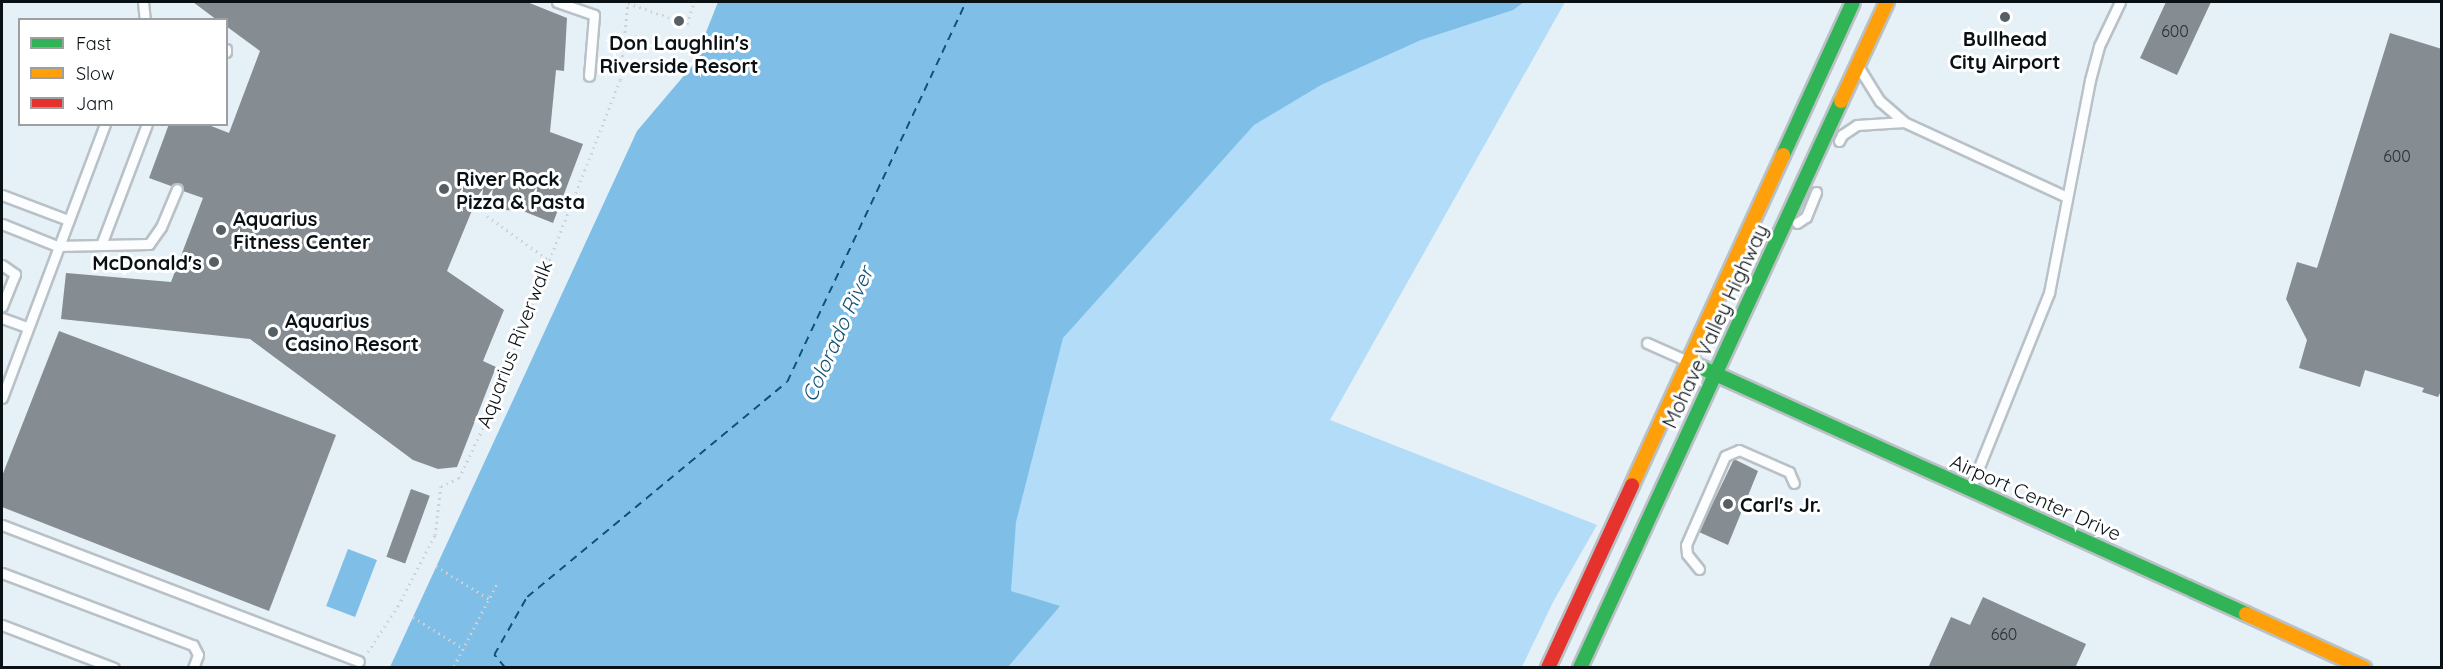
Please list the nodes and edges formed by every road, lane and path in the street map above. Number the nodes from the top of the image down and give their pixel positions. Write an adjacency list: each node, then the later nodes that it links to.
1 (143, 2): 7 (lane)
2 (557, 2): 9 (lane)
3 (694, 2): 24 (path, Aquarius Riverwalk)
4 (1853, 2): 30 (main road, Mohave Valley Highway)
5 (1887, 2): 8 (main road, Mohave Valley Highway)
6 (2120, 2): 17 (lane)
7 (146, 17)
8 (1857, 66): 10 (lane); 21 (main road, Mohave Valley Highway)
9 (589, 76)
10 (1904, 122): 13 (lane); 17 (lane)
11 (104, 126): 19 (lane)
12 (146, 126): 22 (lane)
13 (1833, 155)
14 (1819, 186): 21 (lane)
15 (177, 189): 22 (lane)
16 (2, 195): 19 (lane)
17 (2067, 197): 36 (lane)
18 (487, 216): 24 (path)
19 (68, 220): 23 (lane)
20 (2, 224): 23 (lane)
21 (1778, 236): 33 (main road, Mohave Valley Highway)
22 (101, 245): 23 (lane)
23 (57, 246): 28 (lane)
24 (547, 260): 46 (path, Aquarius Riverwalk)
25 (2, 265): 26 (lane)
26 (2, 306)
27 (2, 318): 28 (lane)
28 (27, 327): 32 (lane)
29 (1647, 343): 30 (lane)
30 (1691, 363): 33 (main road, Airport Center Drive); 50 (main road, Mohave Valley Highway)
31 (2, 368): 32 (lane)
32 (11, 372): 34 (lane)
33 (1715, 374): 36 (main road, Airport Center Drive); 51 (main road, Mohave Valley Highway)
34 (2, 398)
35 (1794, 483): 39 (lane)
36 (1970, 489): 52 (main road, Airport Center Drive)
37 (2, 525): 46 (lane)
38 (436, 566): 42 (path)
39 (1699, 569)
40 (2, 573): 49 (lane)
41 (498, 582): 42 (path)
42 (489, 599): 45 (path)
43 (413, 617): 45 (path)
44 (2, 625): 48 (lane)
45 (464, 649): 47 (path)
46 (359, 661)
47 (454, 666)
48 (114, 668)
49 (193, 668)
50 (1548, 668)
51 (1580, 668)
52 (2364, 668)

